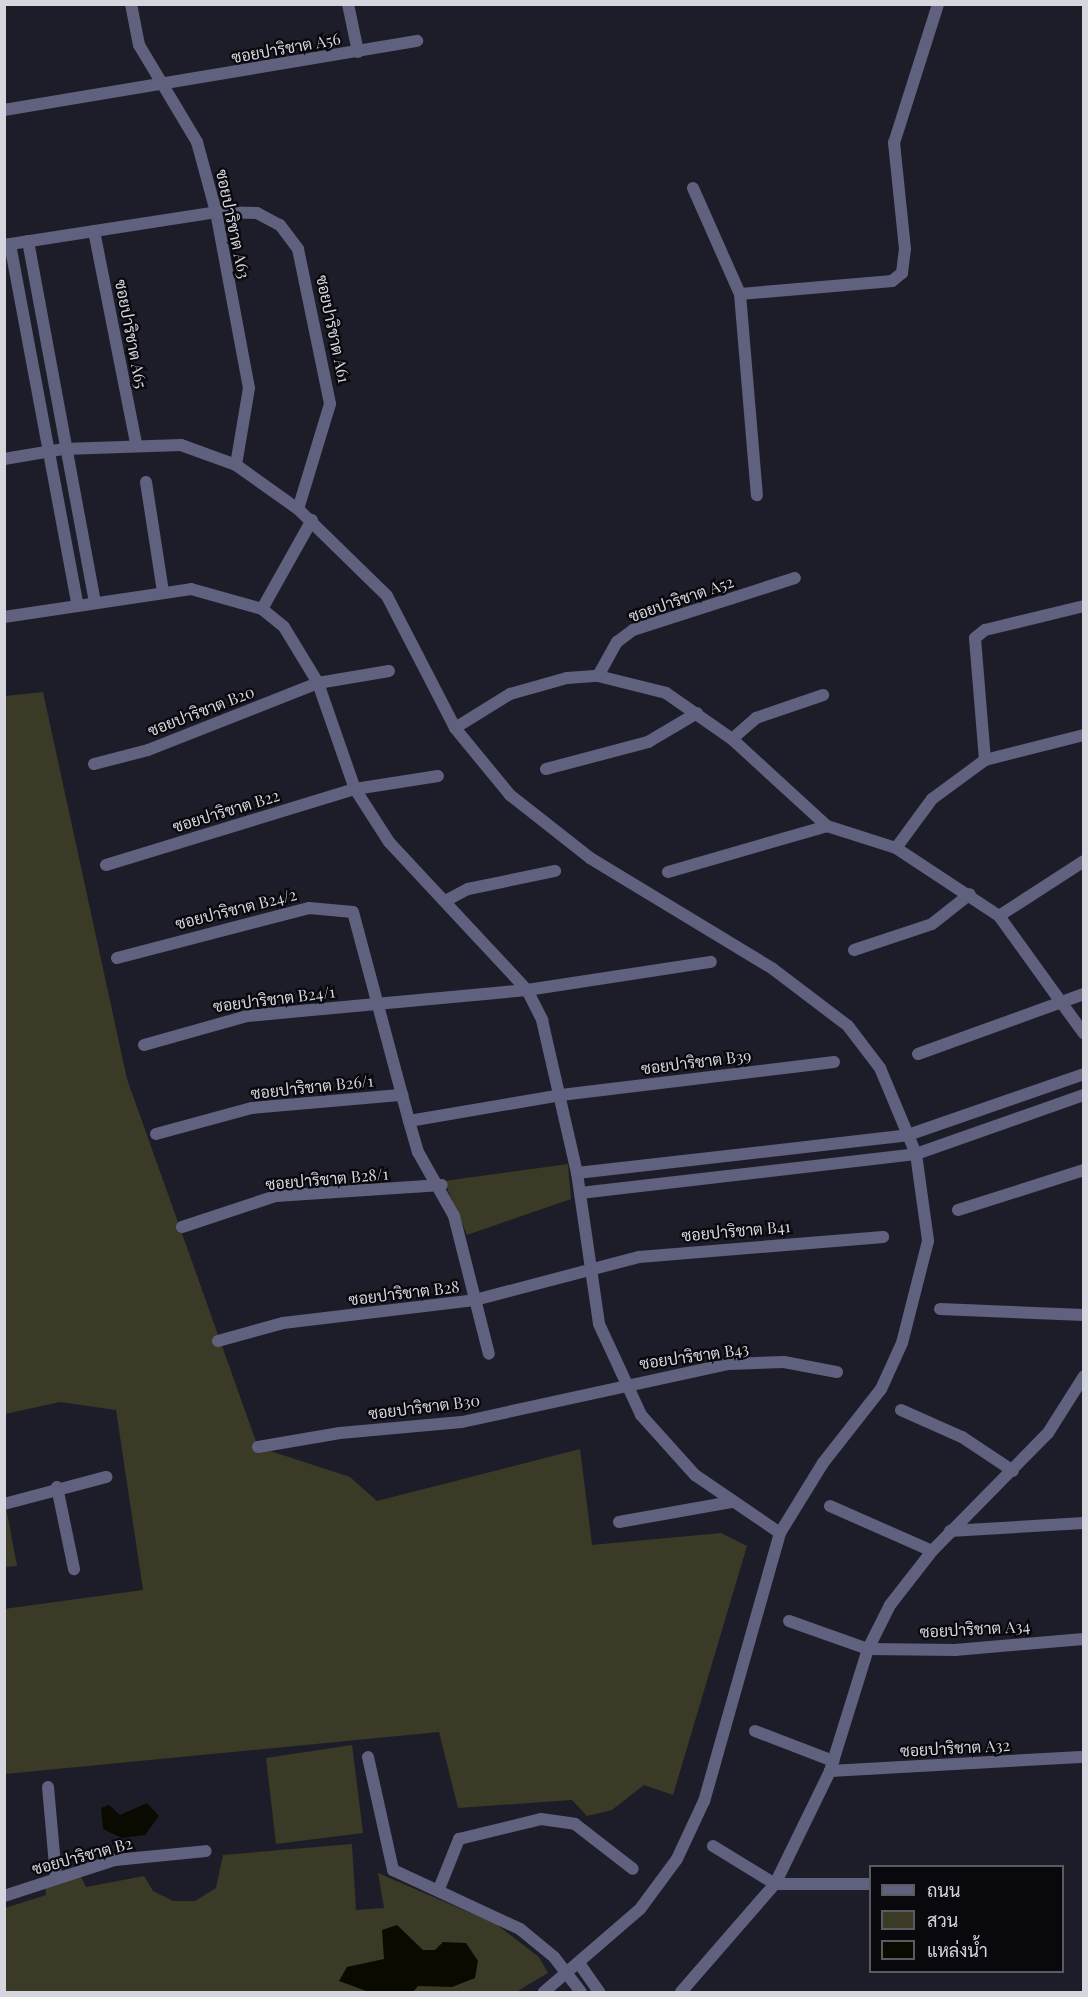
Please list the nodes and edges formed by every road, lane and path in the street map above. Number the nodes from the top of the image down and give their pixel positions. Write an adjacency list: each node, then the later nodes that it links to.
1 (131, 4): 6 (street, ซอยปาริชาต A63)
2 (348, 4): 5 (street)
3 (938, 4): 13 (street)
4 (417, 41): 5 (street, ซอยปาริชาต A56)
5 (358, 52): 6 (street, ซอยปาริชาต A56)
6 (160, 87): 7 (street, ซอยปาริชาต A56); 9 (street, ซอยปาริชาต A63)
7 (4, 110)
8 (693, 188): 13 (street)
9 (216, 212): 10 (street, ซอยปาริชาต A61); 18 (street, ซอยปาริชาต A63); 21 (street, ซอยปาริชาต A61)
10 (94, 231): 11 (street, ซอยปาริชาต A61); 14 (street, ซอยปาริชาต A65)
11 (28, 241): 12 (street, ซอยปาริชาต A61); 15 (street)
12 (8, 244): 16 (street)
13 (740, 294): 20 (street)
14 (136, 444): 15 (street); 18 (street)
15 (64, 449): 16 (street); 25 (street)
16 (47, 452): 17 (street); 26 (street)
17 (4, 459)
18 (236, 465): 21 (street)
19 (146, 482): 24 (street)
20 (757, 495)
21 (298, 509): 22 (street)
22 (312, 520): 28 (street); 35 (street)
23 (795, 578): 31 (street, ซอยปาริชาต A52)
24 (163, 592): 25 (street); 28 (street)
25 (94, 601): 26 (street)
26 (77, 603): 29 (street)
27 (1083, 606): 38 (street)
28 (262, 609): 32 (street)
29 (4, 617)
30 (389, 671): 32 (street, ซอยปาริชาต B20)
31 (598, 676): 34 (street); 35 (street)
32 (318, 683): 39 (street, ซอยปาริชาต B20); 42 (street)
33 (823, 695): 37 (street)
34 (697, 713): 37 (street); 40 (street)
35 (455, 728): 69 (street)
36 (1083, 735): 38 (street)
37 (732, 739): 43 (street)
38 (985, 760): 44 (street)
39 (94, 764)
40 (546, 769)
41 (438, 776): 42 (street, ซอยปาริชาต B22)
42 (355, 789): 46 (street, ซอยปาริชาต B22); 50 (street)
43 (827, 826): 44 (street); 48 (street)
44 (896, 848): 49 (street)
45 (1083, 861): 51 (street)
46 (106, 865)
47 (555, 871): 50 (street)
48 (668, 872)
49 (970, 894): 51 (street); 52 (street)
50 (447, 900): 55 (street)
51 (999, 916): 57 (street)
52 (854, 950)
53 (117, 958): 58 (street, ซอยปาริชาต B24/2)
54 (711, 962): 55 (street, ซอยปาริชาต B24/1)
55 (527, 990): 58 (street, ซอยปาริชาต B24/1); 65 (street)
56 (1083, 994): 57 (street)
57 (1066, 1003): 59 (street); 61 (street)
58 (376, 1005): 60 (street, ซอยปาริชาต B24/1); 64 (street)
59 (1083, 1034)
60 (144, 1045)
61 (918, 1054)
62 (834, 1062): 65 (street, ซอยปาริชาต B39)
63 (1083, 1074): 69 (street)
64 (402, 1095): 67 (street); 68 (street, ซอยปาริชาต B26/1)
65 (561, 1095): 67 (street, ซอยปาริชาต B39); 72 (street)
66 (1083, 1095): 70 (street)
67 (409, 1122): 73 (street)
68 (156, 1134)
69 (908, 1135): 70 (street); 72 (street)
70 (916, 1154): 74 (street); 98 (street)
71 (1083, 1170): 75 (street)
72 (577, 1173): 74 (street)
73 (442, 1185): 76 (street, ซอยปาริชาต B28/1); 79 (street)
74 (580, 1193): 78 (street)
75 (958, 1210)
76 (182, 1227)
77 (883, 1237): 78 (street, ซอยปาริชาต B41)
78 (592, 1267): 79 (street, ซอยปาริชาต B28); 86 (street)
79 (475, 1300): 82 (street, ซอยปาริชาต B28); 83 (street)
80 (940, 1309): 81 (street)
81 (1083, 1315)
82 (218, 1341)
83 (489, 1353)
84 (837, 1372): 86 (street, ซอยปาริชาต B43)
85 (1082, 1382): 89 (street)
86 (627, 1383): 88 (street, ซอยปาริชาต B30); 92 (street)
87 (901, 1410): 89 (street)
88 (258, 1447)
89 (1013, 1471): 97 (street)
90 (106, 1477): 91 (street)
91 (57, 1487): 93 (street); 100 (street)
92 (731, 1502): 95 (street); 98 (street)
93 (4, 1504)
94 (830, 1506): 99 (street)
95 (619, 1522)
96 (1083, 1523): 97 (street)
97 (950, 1531): 99 (street)
98 (780, 1533): 117 (street)
99 (932, 1551): 103 (street)
100 (74, 1569)
101 (789, 1621): 103 (street, ซอยปาริชาต A34)
102 (1083, 1639): 103 (street, ซอยปาริชาต A34)
103 (868, 1649): 107 (street)
104 (755, 1731): 107 (street)
105 (368, 1757): 115 (street)
106 (1081, 1757): 107 (street, ซอยปาริชาต A32)
107 (832, 1766): 113 (street)
108 (48, 1787): 112 (street)
109 (713, 1846): 113 (street)
110 (206, 1851): 112 (street, ซอยปาริชาต B2)
111 (633, 1869): 115 (street)
112 (56, 1876): 116 (street, ซอยปาริชาต B2)
113 (775, 1884): 114 (street); 122 (street)
114 (869, 1884)
115 (439, 1889): 118 (street)
116 (4, 1896)
117 (580, 1965): 118 (street); 121 (street)
118 (569, 1975): 119 (street); 120 (street)
119 (544, 1992)
120 (581, 1992)
121 (599, 1992)
122 (681, 1992)

